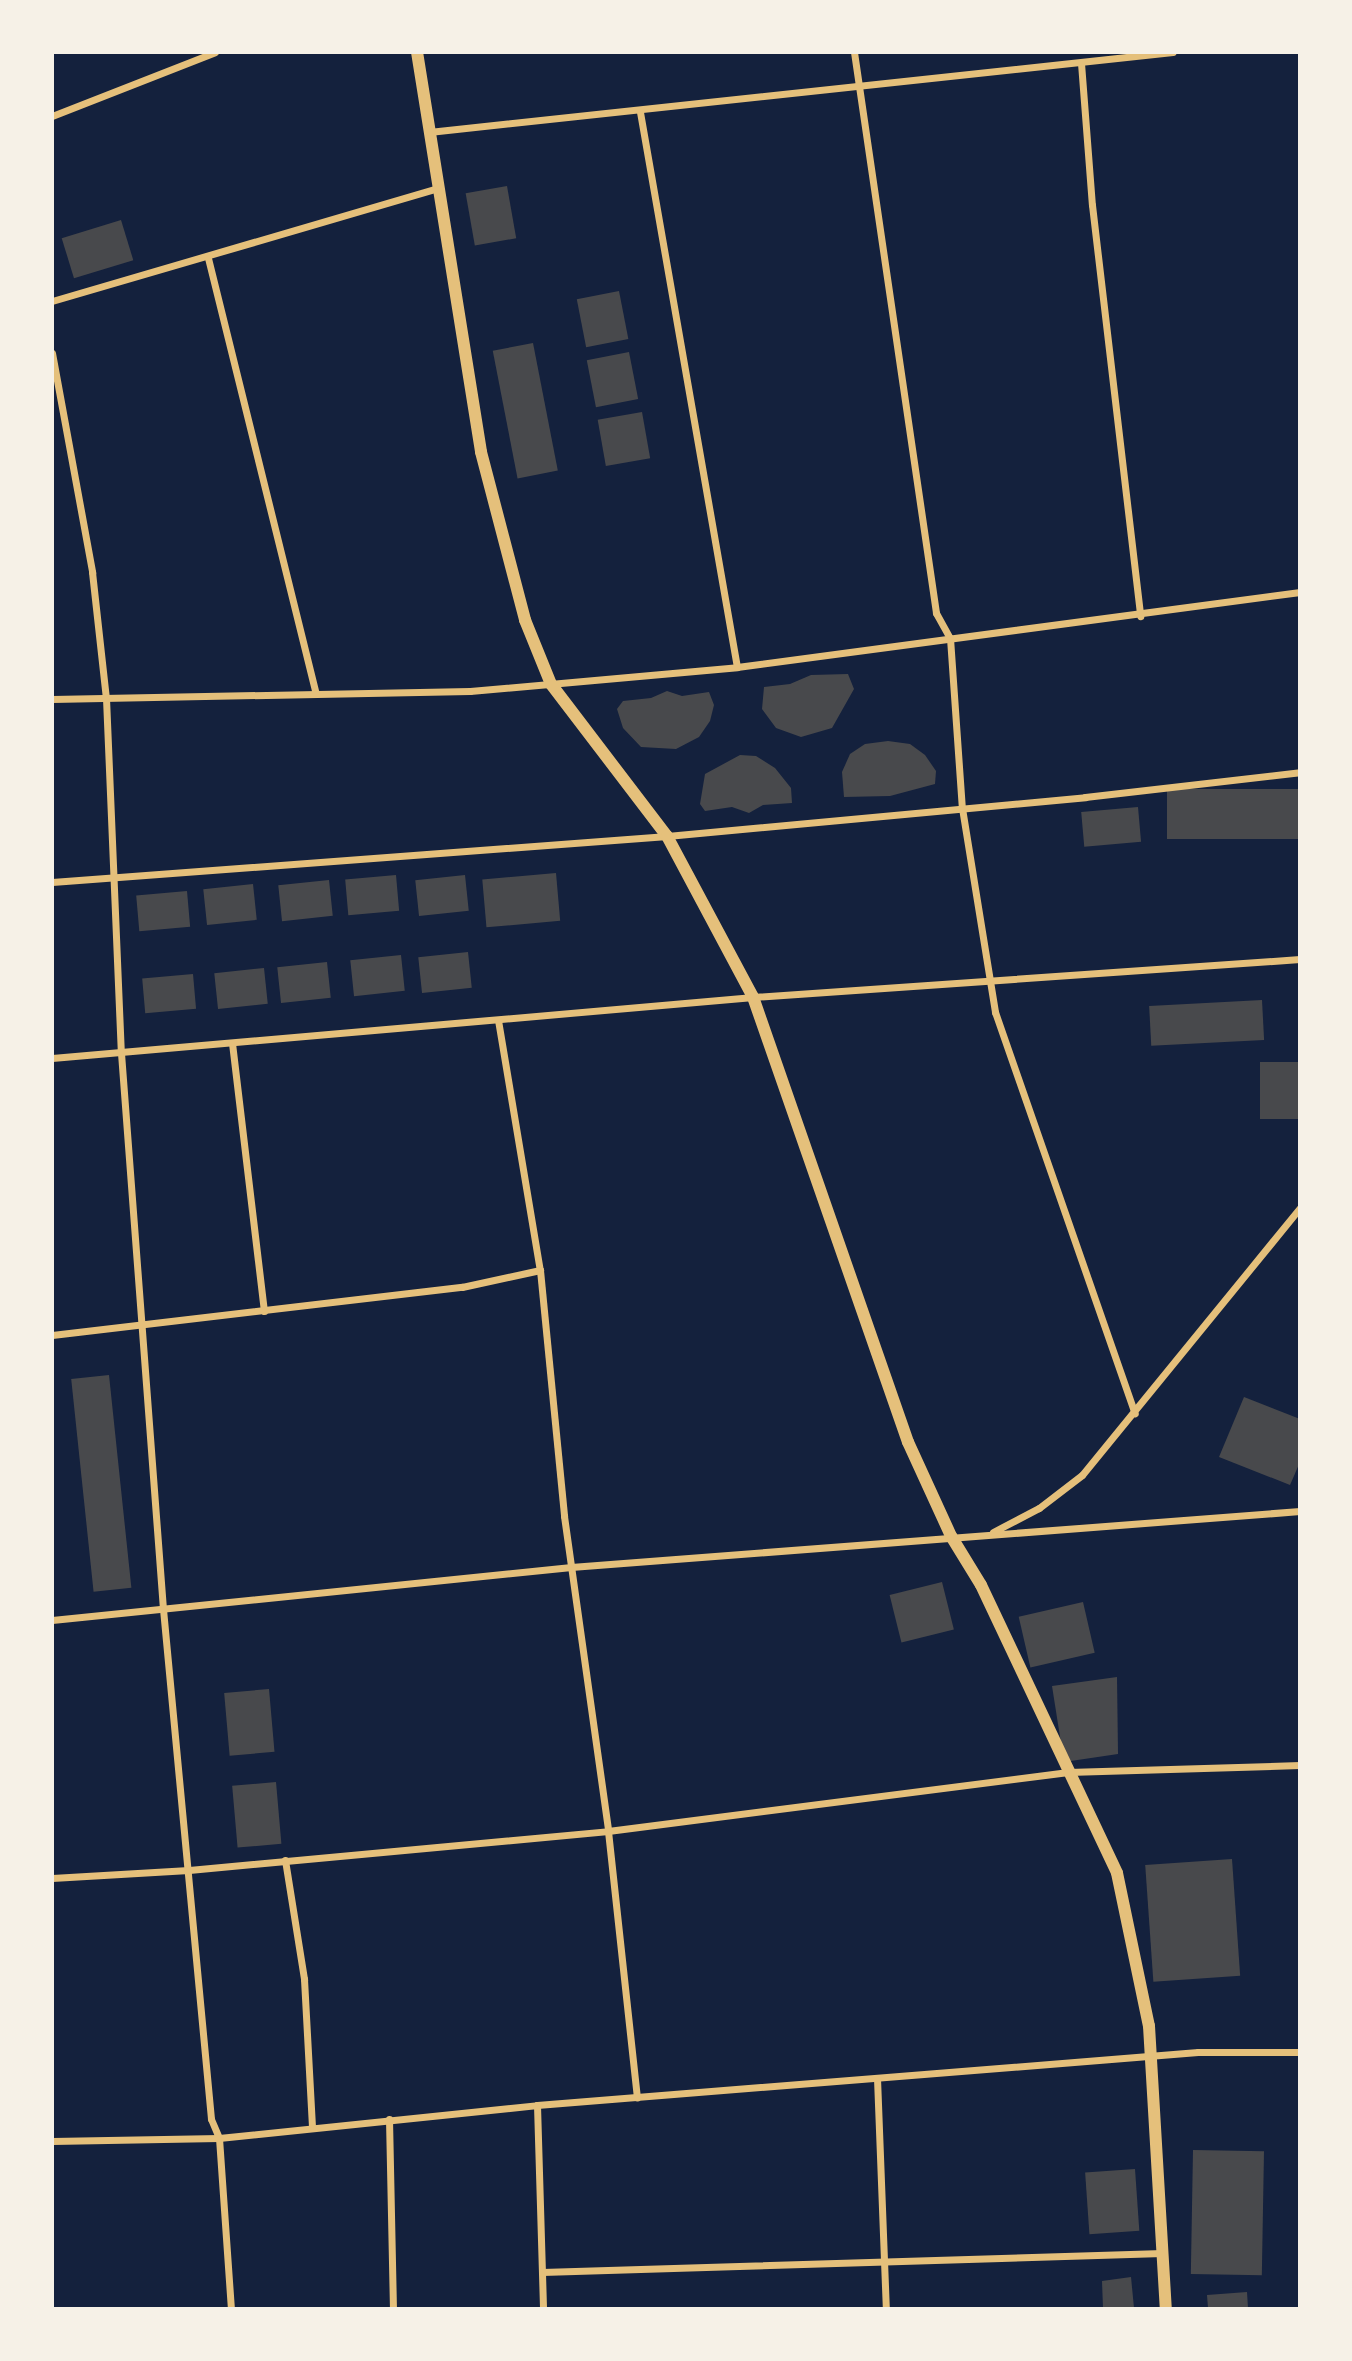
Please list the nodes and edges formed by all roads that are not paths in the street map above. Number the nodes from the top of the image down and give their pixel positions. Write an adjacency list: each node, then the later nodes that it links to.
1 (215, 52): 8 (street)
2 (417, 52): 9 (street)
3 (854, 52): 6 (street)
4 (1173, 52): 5 (street)
5 (1081, 63): 6 (street); 15 (street)
6 (860, 86): 7 (street); 16 (street)
7 (640, 112): 9 (street); 17 (street)
8 (52, 116)
9 (429, 132): 10 (street)
10 (436, 189): 11 (street); 18 (street)
11 (208, 258): 12 (street); 19 (street)
12 (52, 302)
13 (52, 353): 20 (street)
14 (1300, 592): 15 (street)
15 (1140, 616): 16 (street)
16 (950, 638): 17 (street); 23 (street)
17 (737, 667): 18 (street)
18 (551, 684): 19 (street); 24 (street)
19 (316, 694): 20 (street)
20 (106, 698): 21 (street); 25 (street)
21 (52, 699)
22 (1300, 772): 23 (street)
23 (962, 808): 24 (street); 28 (street)
24 (667, 836): 25 (street); 29 (street)
25 (113, 878): 26 (street); 32 (street)
26 (52, 882)
27 (1300, 959): 28 (street)
28 (991, 981): 29 (street); 39 (street)
29 (753, 997): 30 (street); 42 (street)
30 (498, 1020): 31 (street); 35 (street)
31 (232, 1043): 32 (street); 36 (street)
32 (121, 1052): 33 (street); 37 (street)
33 (52, 1058)
34 (1300, 1208): 39 (street)
35 (540, 1270): 36 (street); 43 (street)
36 (264, 1311): 37 (street)
37 (142, 1321): 38 (street); 44 (street)
38 (52, 1335)
39 (1135, 1413): 41 (street)
40 (1300, 1511): 41 (street)
41 (989, 1534): 42 (street)
42 (951, 1536): 43 (street); 47 (street)
43 (572, 1567): 44 (street); 48 (street)
44 (163, 1609): 45 (street); 50 (street)
45 (52, 1620)
46 (1300, 1765): 47 (street)
47 (1068, 1772): 48 (street); 53 (street)
48 (608, 1831): 49 (street); 55 (street)
49 (285, 1860): 50 (street); 58 (street)
50 (189, 1870): 51 (street); 59 (street)
51 (52, 1878)
52 (1300, 2052): 53 (street)
53 (1151, 2057): 54 (street); 61 (street)
54 (877, 2078): 55 (street); 62 (street)
55 (637, 2097): 56 (street)
56 (537, 2105): 57 (street); 63 (street)
57 (389, 2119): 58 (street); 65 (street)
58 (312, 2127): 59 (street)
59 (219, 2138): 60 (street); 64 (street)
60 (52, 2141)
61 (1163, 2253): 62 (street); 68 (street)
62 (884, 2264): 63 (street); 67 (street)
63 (542, 2272): 66 (street)
64 (231, 2308)
65 (393, 2308)
66 (542, 2308)
67 (886, 2308)
68 (1166, 2308)

